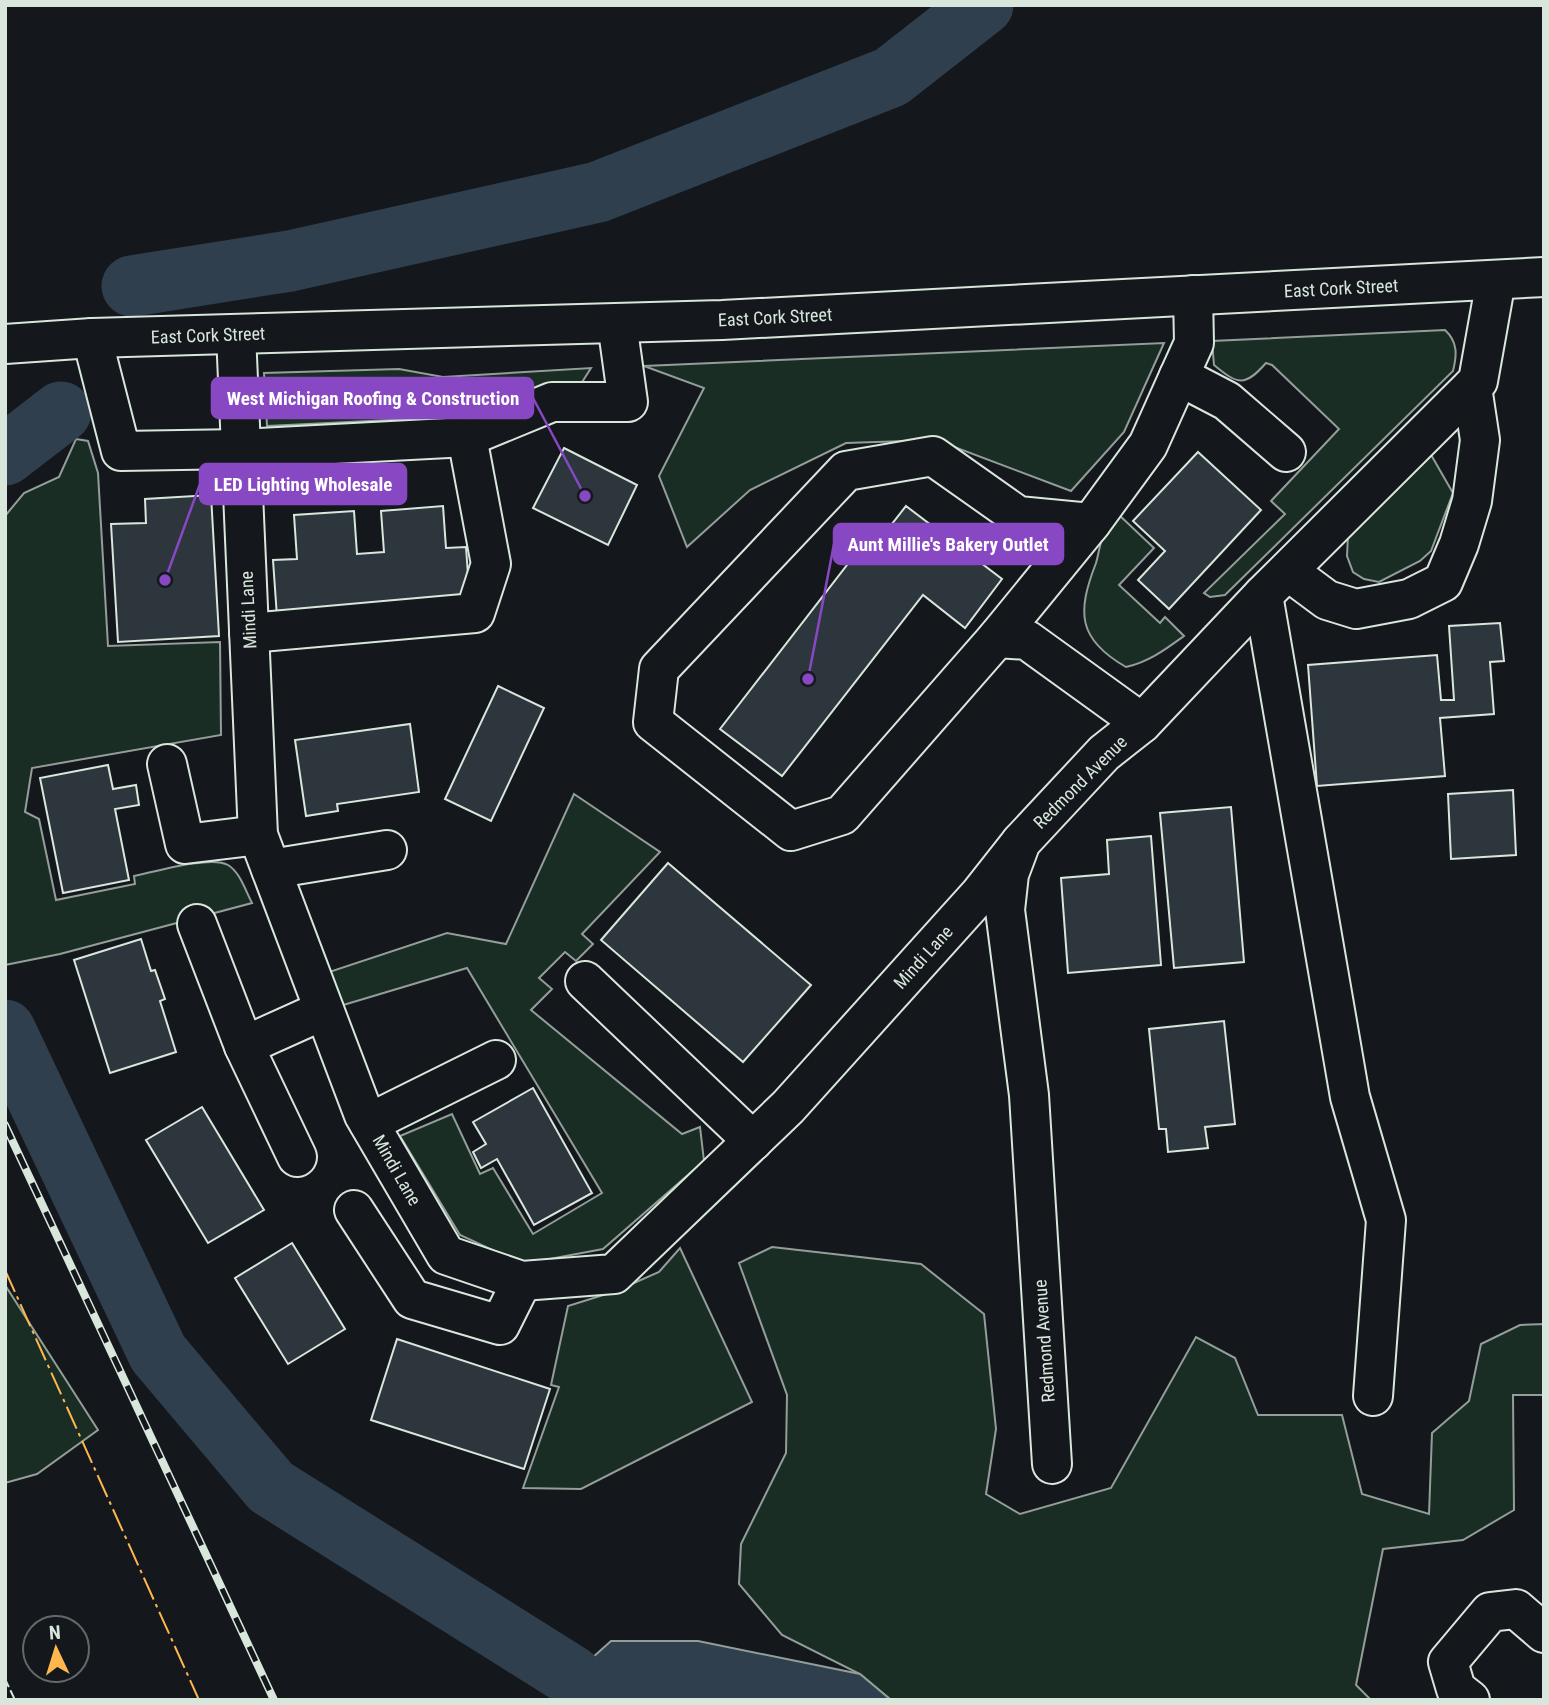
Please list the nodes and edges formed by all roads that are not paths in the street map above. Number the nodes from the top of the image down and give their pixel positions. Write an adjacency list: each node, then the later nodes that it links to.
1 (1544, 277): 2 (street, East Cork Street)
2 (1496, 280): 3 (street, East Cork Street); 9 (street, Redmond Avenue)
3 (1193, 295): 4 (street, East Cork Street); 8 (street)
4 (617, 323): 5 (street, East Cork Street); 10 (street)
5 (236, 334): 6 (street, East Cork Street); 11 (street, Mindi Lane)
6 (92, 338): 7 (street, East Cork Street); 11 (street)
7 (5, 344)
8 (1179, 376): 12 (street); 13 (street)
9 (1472, 387): 14 (street, Redmond Avenue); 14 (street)
10 (467, 437): 11 (street); 15 (street)
11 (241, 449): 15 (street, Mindi Lane)
12 (1286, 452)
13 (1091, 523): 16 (street); 16 (street)
14 (1275, 583): 17 (street, Redmond Avenue); 34 (street)
15 (249, 633): 21 (street, Mindi Lane)
16 (997, 638): 17 (street)
17 (1142, 723): 19 (street, Redmond Avenue)
18 (167, 764): 21 (street)
19 (1021, 842): 28 (street, Mindi Lane); 35 (street, Redmond Avenue)
20 (387, 850): 21 (street)
21 (265, 852): 24 (street, Mindi Lane)
22 (197, 924): 25 (street)
23 (585, 981): 28 (street)
24 (324, 1010): 25 (street); 27 (street, Mindi Lane)
25 (244, 1046): 29 (street)
26 (496, 1060): 27 (street)
27 (369, 1123): 31 (street, Mindi Lane)
28 (753, 1140): 33 (street, Mindi Lane)
29 (297, 1157)
30 (354, 1210): 32 (street)
31 (426, 1220): 32 (street); 33 (street, Mindi Lane)
32 (379, 1248): 33 (street)
33 (522, 1281)
34 (1373, 1396)
35 (1052, 1464)
36 (1544, 1633): 37 (street)
37 (1470, 1700)

